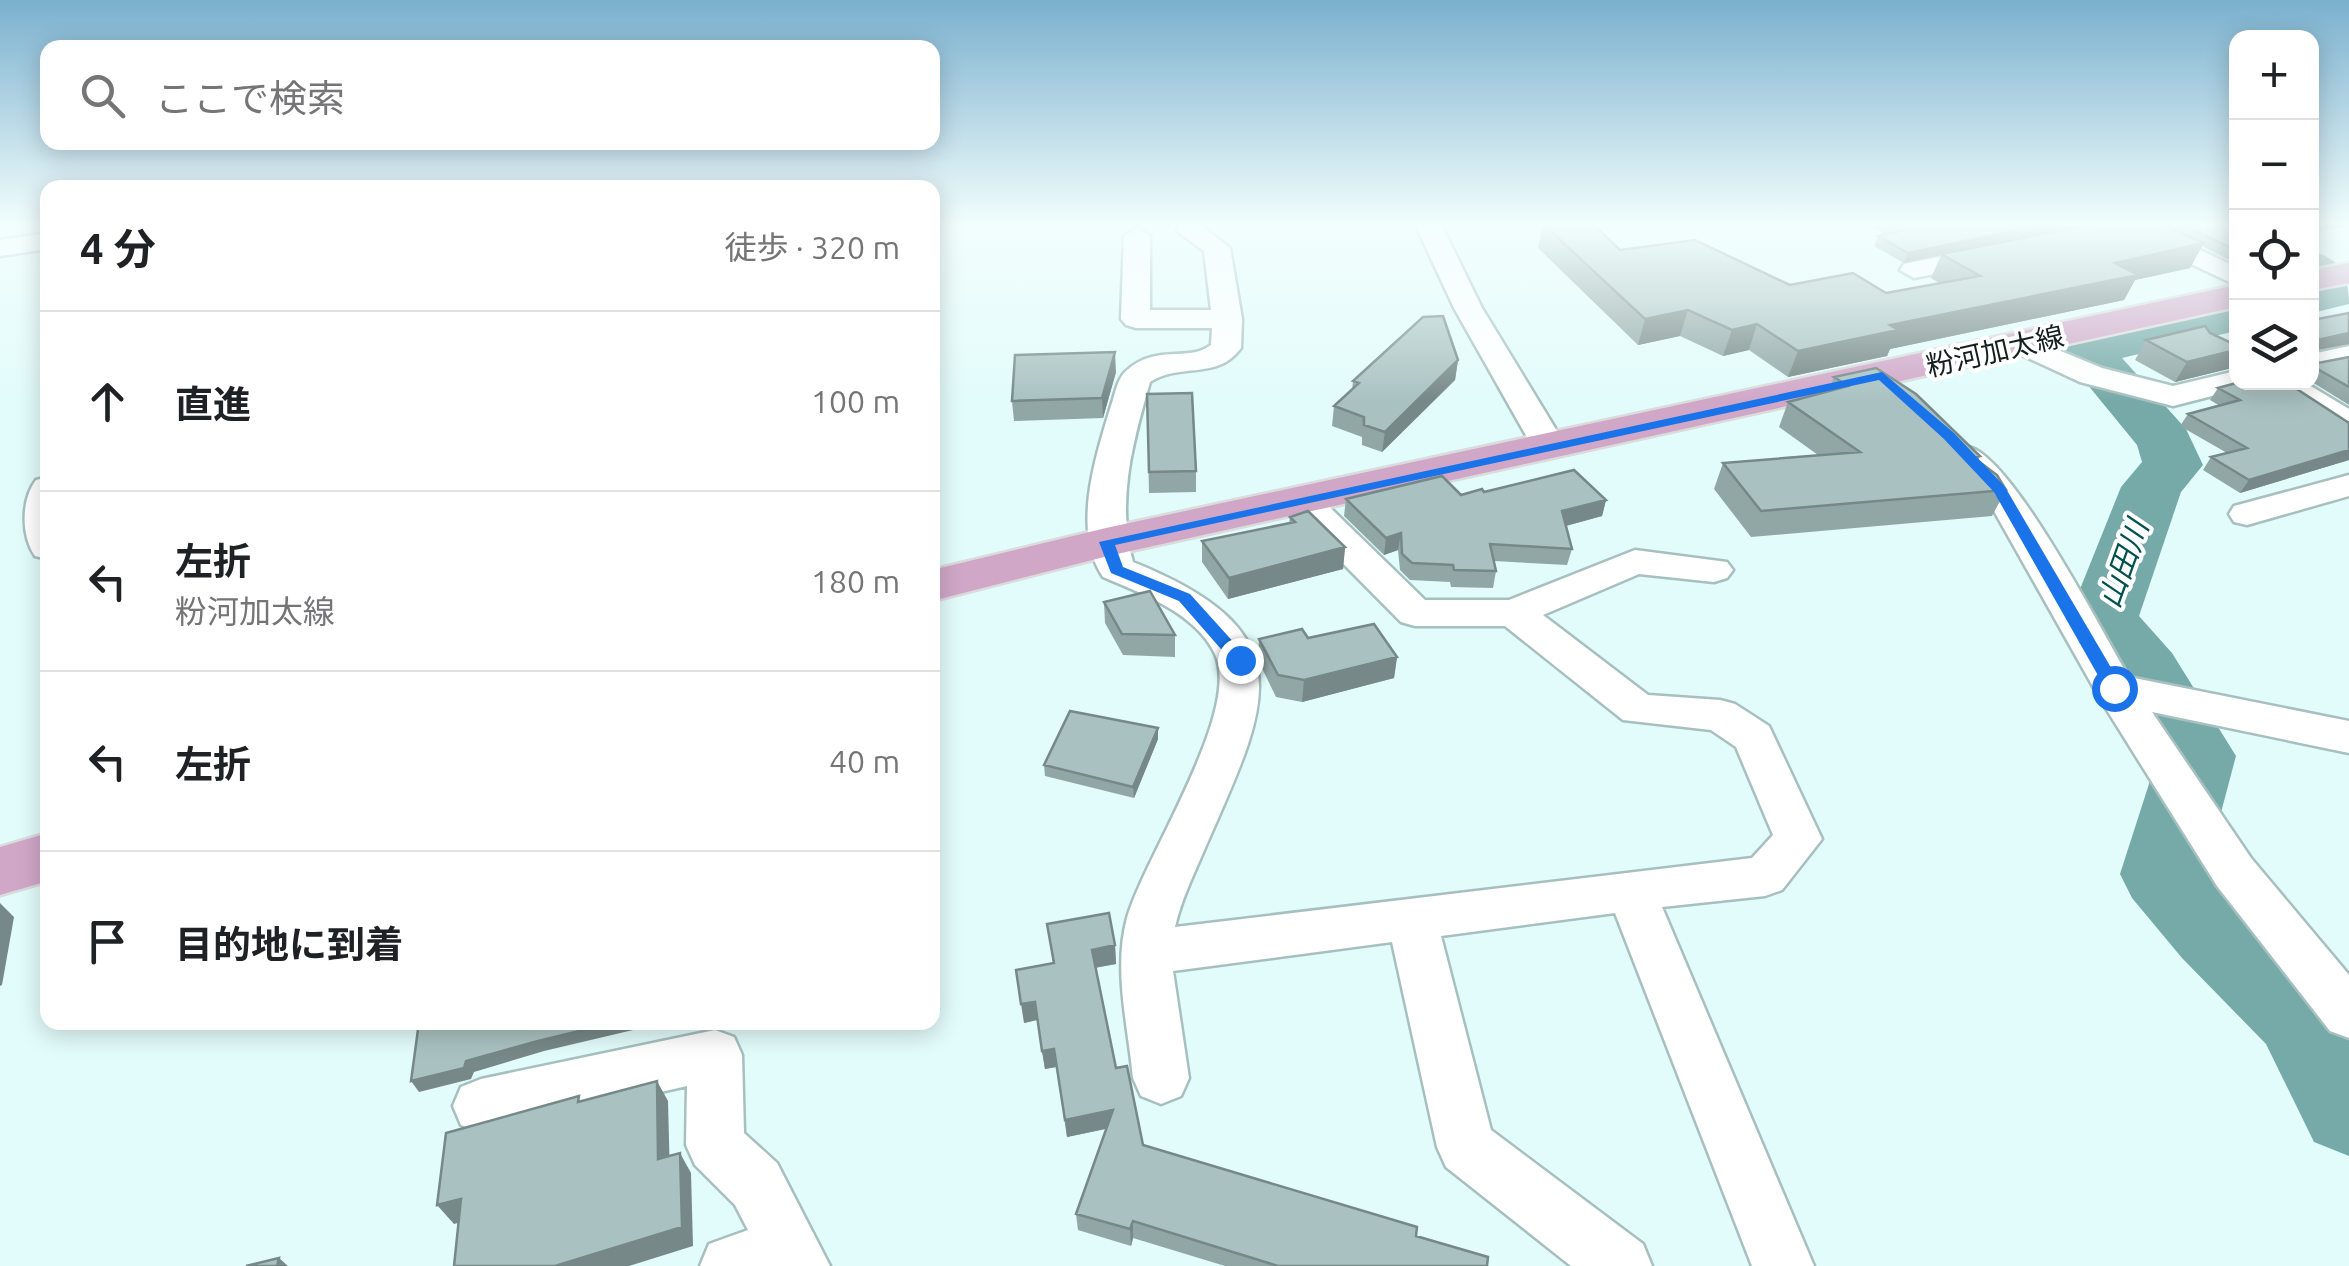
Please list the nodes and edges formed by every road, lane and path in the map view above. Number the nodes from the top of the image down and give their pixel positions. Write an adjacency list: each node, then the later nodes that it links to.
1 (1136, 283): 5 (street)
2 (1222, 283): 5 (street)
3 (1456, 283): 13 (street)
4 (2229, 298): 6 (main road, 粉河加太線)
5 (1227, 320): 17 (street)
6 (2022, 344): 9 (street); 13 (main road, 粉河加太線)
7 (2349, 355): 8 (street)
8 (2319, 361)
9 (2229, 382)
10 (2294, 390): 11 (street)
11 (2349, 424)
12 (1949, 436): 21 (street)
13 (1549, 446): 15 (main road, 粉河加太線)
14 (2349, 485): 16 (street)
15 (1302, 501): 17 (main road, 粉河加太線); 20 (street)
16 (2247, 514)
17 (1106, 542): 19 (main road, 粉河加太線); 27 (street)
18 (1714, 570): 20 (street)
19 (940, 584)
20 (1514, 613): 25 (street)
21 (2114, 688): 22 (street); 28 (street)
22 (2349, 737)
23 (40, 860): 24 (main road)
24 (0, 872)
25 (1631, 890): 26 (street); 34 (street)
26 (1412, 918): 27 (street); 33 (street)
27 (1145, 953): 29 (street)
28 (2349, 1014)
29 (1161, 1078)
30 (481, 1106): 31 (street)
31 (795, 1258): 32 (street)
32 (731, 1266)
33 (1621, 1266)
34 (1782, 1266)

